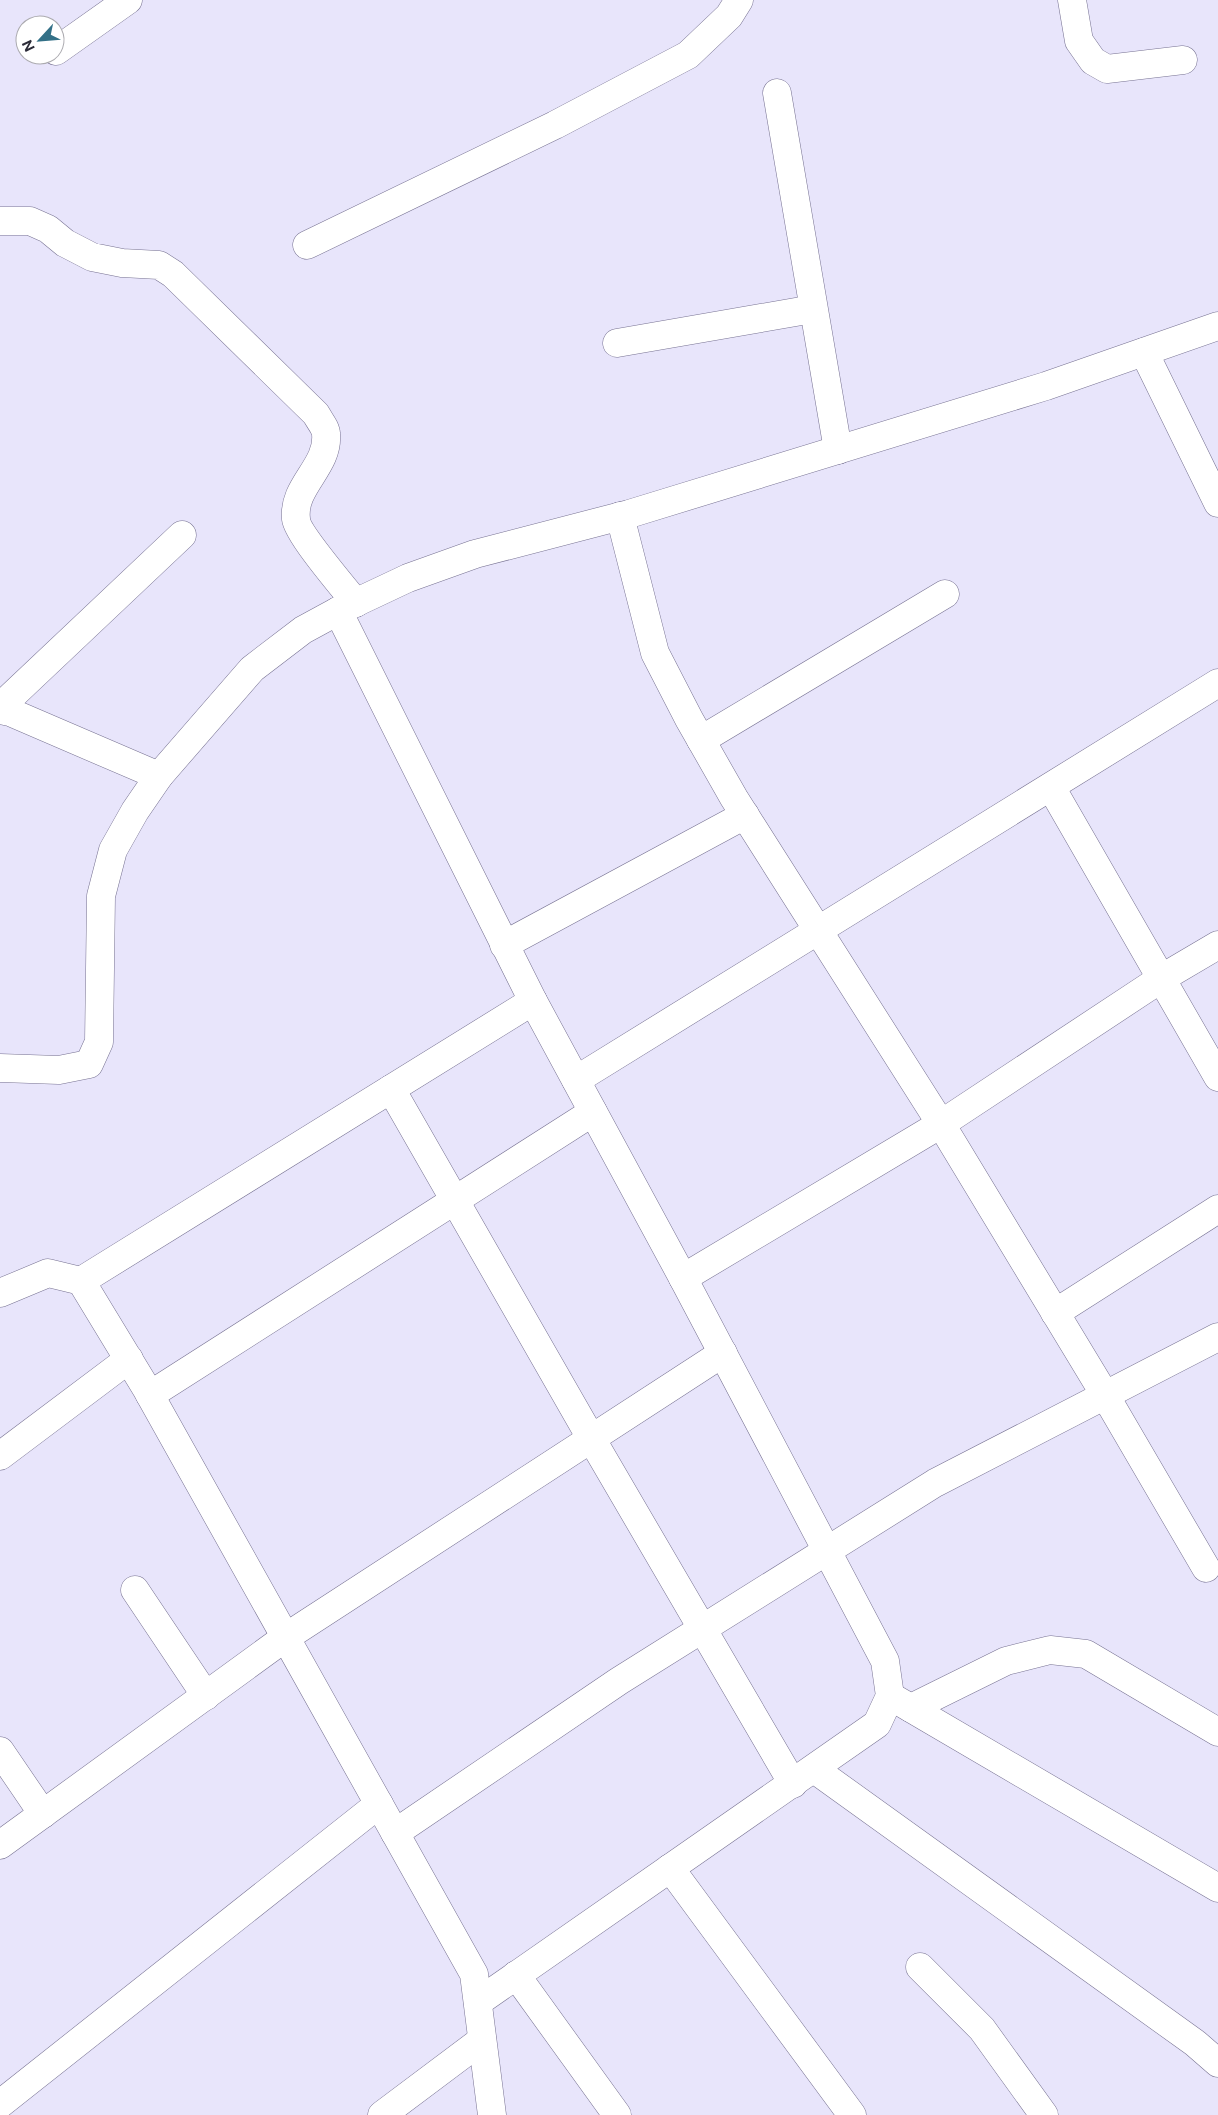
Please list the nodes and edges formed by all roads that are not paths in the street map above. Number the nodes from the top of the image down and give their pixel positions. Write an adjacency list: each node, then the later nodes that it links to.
1 (128, 0): 4 (street)
2 (739, 0): 8 (street)
3 (1072, 0): 5 (street)
4 (65, 44)
5 (1183, 60)
6 (777, 93): 9 (street)
7 (0, 220): 18 (street)
8 (307, 245)
9 (814, 309): 11 (street); 13 (street)
10 (1218, 326): 12 (street)
11 (618, 343)
12 (1144, 352): 13 (street); 14 (street)
13 (838, 450): 15 (street)
14 (1218, 503)
15 (620, 516): 18 (street); 21 (street)
16 (182, 535): 20 (street)
17 (945, 594): 21 (street)
18 (347, 607): 22 (street); 26 (street)
19 (1218, 683): 23 (street)
20 (0, 709): 22 (street)
21 (701, 740): 24 (street)
22 (159, 776): 30 (street)
23 (1051, 787): 25 (street); 28 (street)
24 (745, 815): 25 (street); 26 (street)
25 (818, 931): 32 (street); 35 (street)
26 (504, 945): 29 (street)
27 (1218, 945): 28 (street)
28 (1162, 978): 31 (street); 35 (street)
29 (533, 1001): 32 (street); 33 (street)
30 (0, 1068)
31 (1218, 1077)
32 (576, 1080): 34 (street)
33 (391, 1089): 36 (street); 39 (street)
34 (593, 1112): 36 (street); 38 (street)
35 (941, 1124): 38 (street); 41 (street)
36 (455, 1201): 45 (street); 47 (street)
37 (1218, 1209): 41 (street)
38 (684, 1278): 43 (street)
39 (81, 1281): 40 (street); 44 (street)
40 (0, 1293)
41 (1055, 1313): 46 (street)
42 (1218, 1337): 46 (street)
43 (723, 1354): 47 (street); 49 (street)
44 (129, 1359): 45 (street); 48 (street)
45 (150, 1395): 53 (street)
46 (1105, 1395): 49 (street); 50 (street)
47 (591, 1438): 52 (street); 53 (street)
48 (0, 1456)
49 (826, 1551): 52 (street); 55 (street)
50 (1206, 1568)
51 (135, 1590): 54 (street)
52 (704, 1628): 58 (street); 61 (street)
53 (286, 1637): 54 (street); 59 (street)
54 (206, 1696): 60 (street)
55 (901, 1702): 56 (street); 58 (street); 64 (street)
56 (1218, 1732)
57 (0, 1751): 60 (street)
58 (804, 1776): 63 (street); 69 (street)
59 (379, 1804): 61 (street); 70 (street)
60 (43, 1814): 62 (street)
61 (395, 1833): 67 (street)
62 (0, 1846)
63 (670, 1868): 66 (street); 74 (street)
64 (1218, 1888)
65 (920, 1966): 75 (street)
66 (516, 1975): 67 (street); 73 (street)
67 (478, 2002): 68 (street)
68 (482, 2040): 71 (street); 72 (street)
69 (1218, 2063)
70 (0, 2104)
71 (382, 2115)
72 (492, 2115)
73 (617, 2115)
74 (852, 2115)
75 (1044, 2115)

